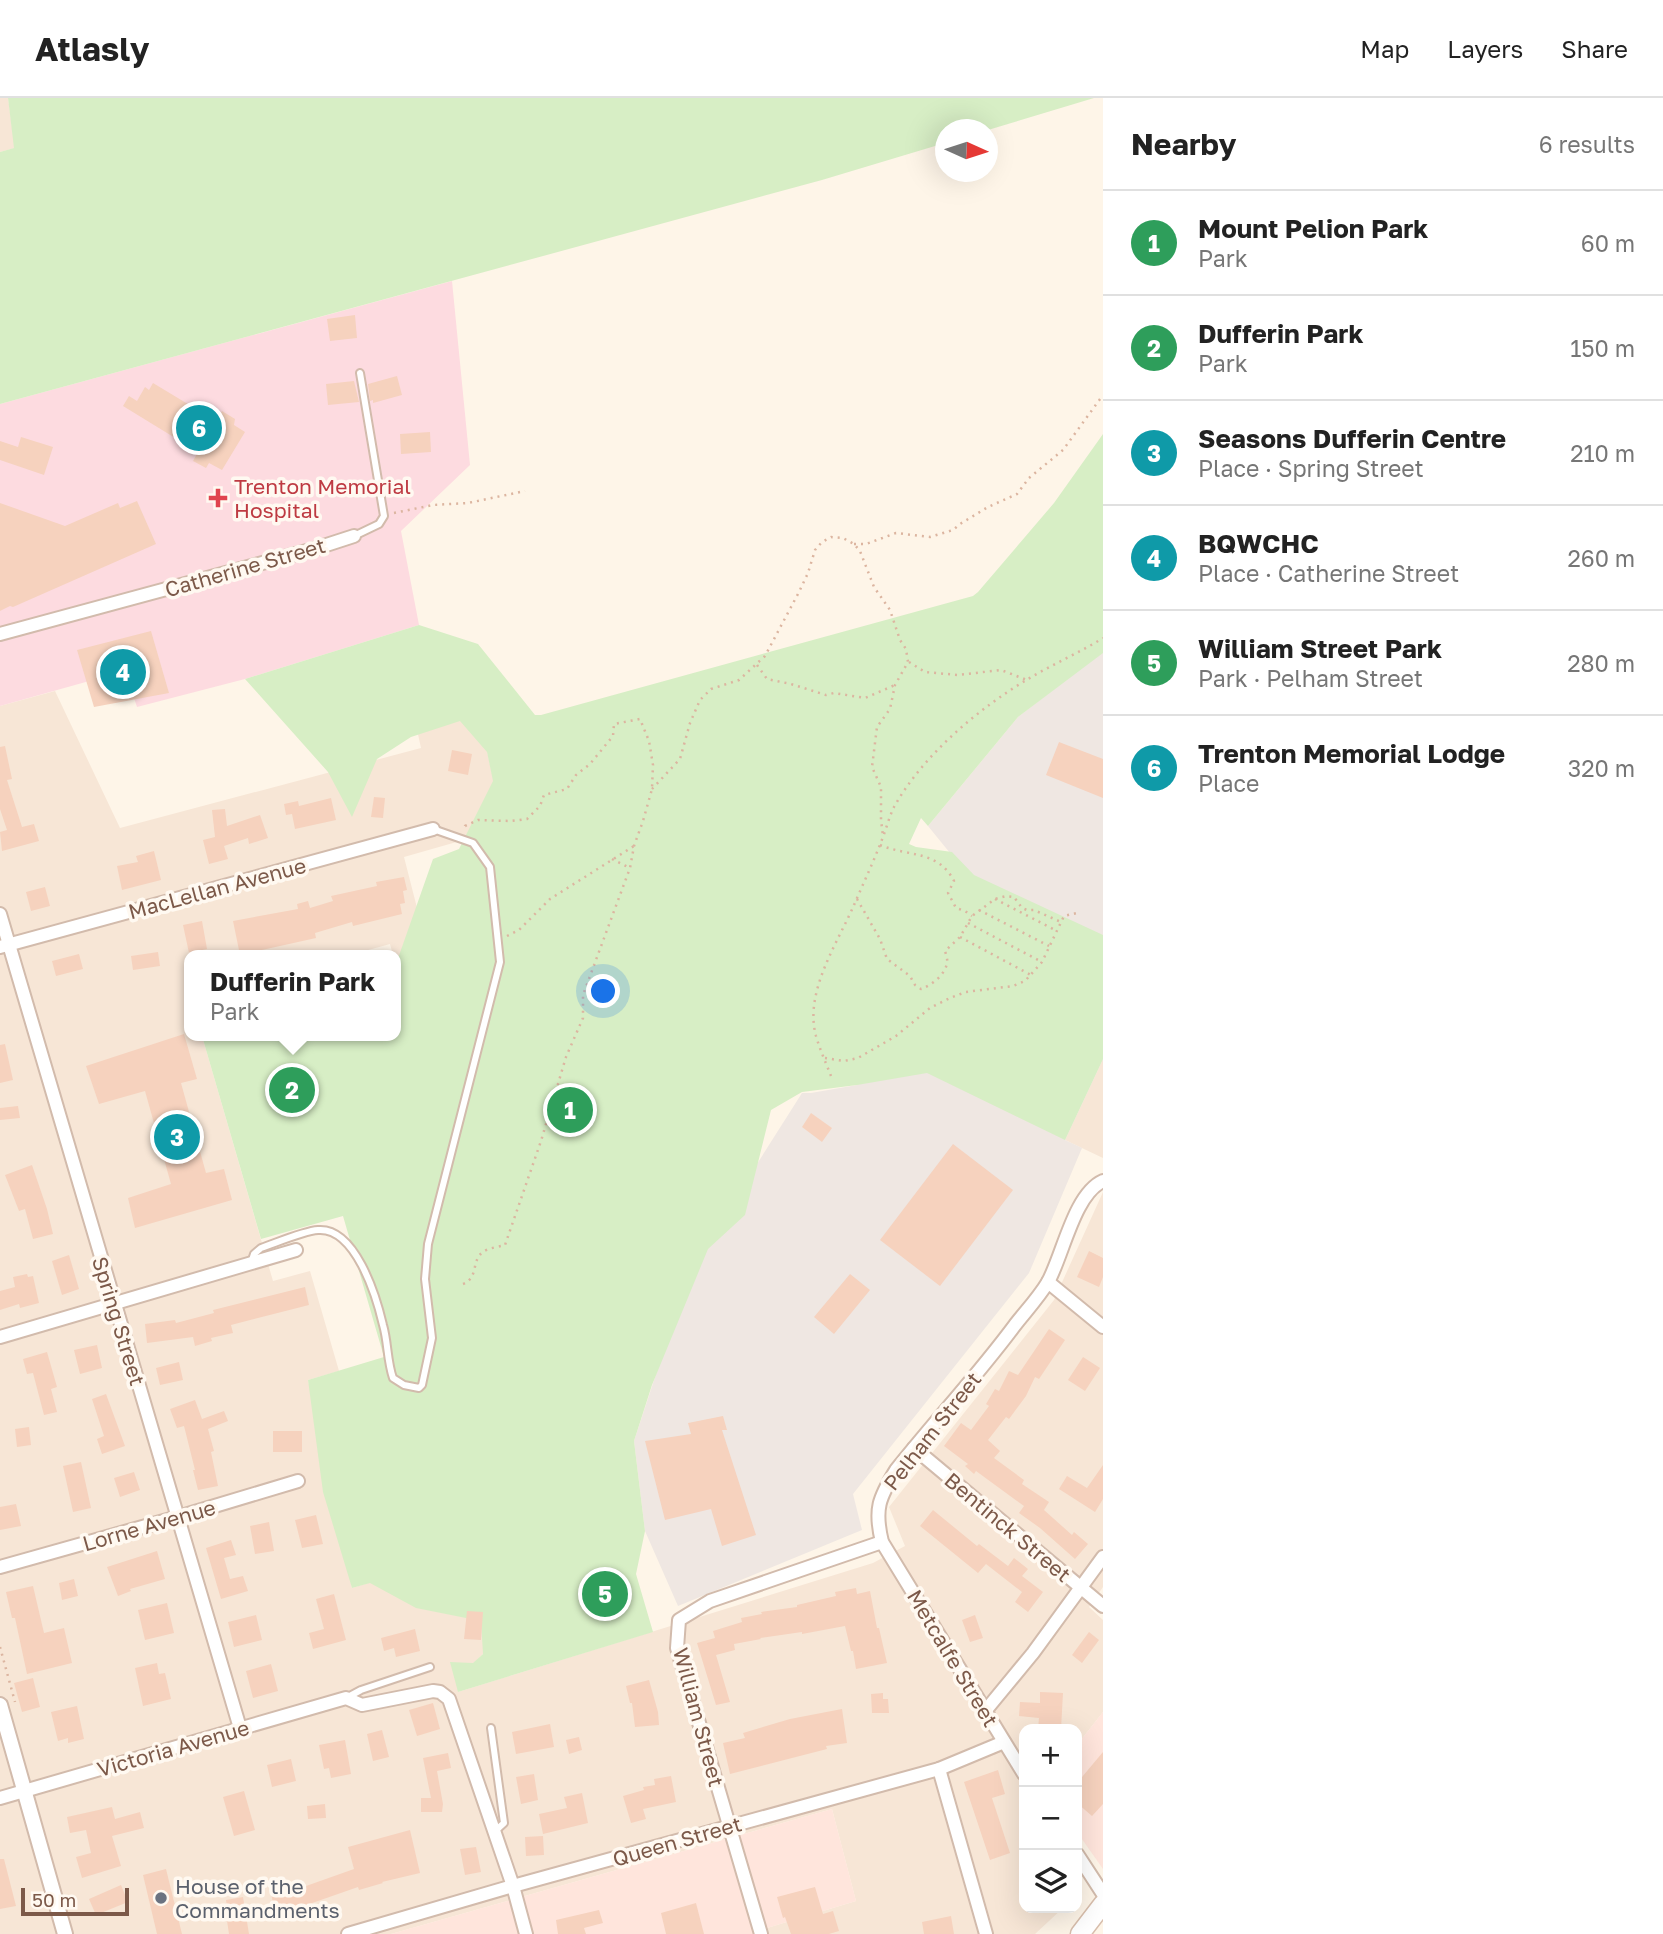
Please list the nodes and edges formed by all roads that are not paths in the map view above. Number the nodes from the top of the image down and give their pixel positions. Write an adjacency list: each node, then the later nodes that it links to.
1 (359, 373): 2 (lane, Catherine Street)
2 (354, 536): 3 (street, Catherine Street)
3 (0, 634)
4 (433, 829): 6 (street, MacLellan Avenue); 9 (lane)
5 (0, 914): 6 (street, Spring Street)
6 (5, 946): 11 (street, Spring Street)
7 (1103, 1181): 10 (street, Pelham Street)
8 (296, 1251): 9 (street)
9 (251, 1264): 11 (street)
10 (1048, 1282): 12 (street); 14 (street, Pelham Street)
11 (114, 1304): 13 (street); 16 (street, Spring Street)
12 (1103, 1327)
13 (0, 1337)
14 (914, 1448): 17 (street, Pelham Street); 20 (street, Bentinck Street)
15 (298, 1481): 16 (street, Lorne Avenue)
16 (178, 1517): 19 (street, Lorne Avenue); 27 (street, Spring Street)
17 (882, 1542): 25 (street, Metcalfe Street); 33 (street, William Street)
18 (1103, 1557): 20 (street)
19 (0, 1567)
20 (1080, 1587): 21 (street, Bentinck Street); 25 (street)
21 (1103, 1606)
22 (430, 1667): 23 (lane, Victoria Avenue)
23 (346, 1698): 27 (street, Victoria Avenue); 34 (street, Victoria Avenue)
24 (0, 1705): 31 (street)
25 (986, 1710): 28 (street, Metcalfe Street)
26 (491, 1727): 34 (lane)
27 (240, 1728): 31 (street, Victoria Avenue)
28 (1004, 1742): 29 (street, Metcalfe Street); 30 (street, Queen Street)
29 (1019, 1766)
30 (939, 1769): 33 (street, Queen Street); 44 (street)
31 (25, 1791): 32 (street, Victoria Avenue); 40 (street)
32 (0, 1798)
33 (730, 1826): 36 (street, Queen Street); 43 (street, William Street)
34 (494, 1832): 36 (street)
35 (1082, 1862): 37 (street)
36 (513, 1886): 41 (street, Queen Street); 42 (street)
37 (1103, 1894)
38 (1103, 1904): 39 (main road)
39 (1085, 1927): 45 (main road)
40 (65, 1934)
41 (348, 1934)
42 (526, 1934)
43 (761, 1934)
44 (986, 1934)
45 (1068, 1934)

